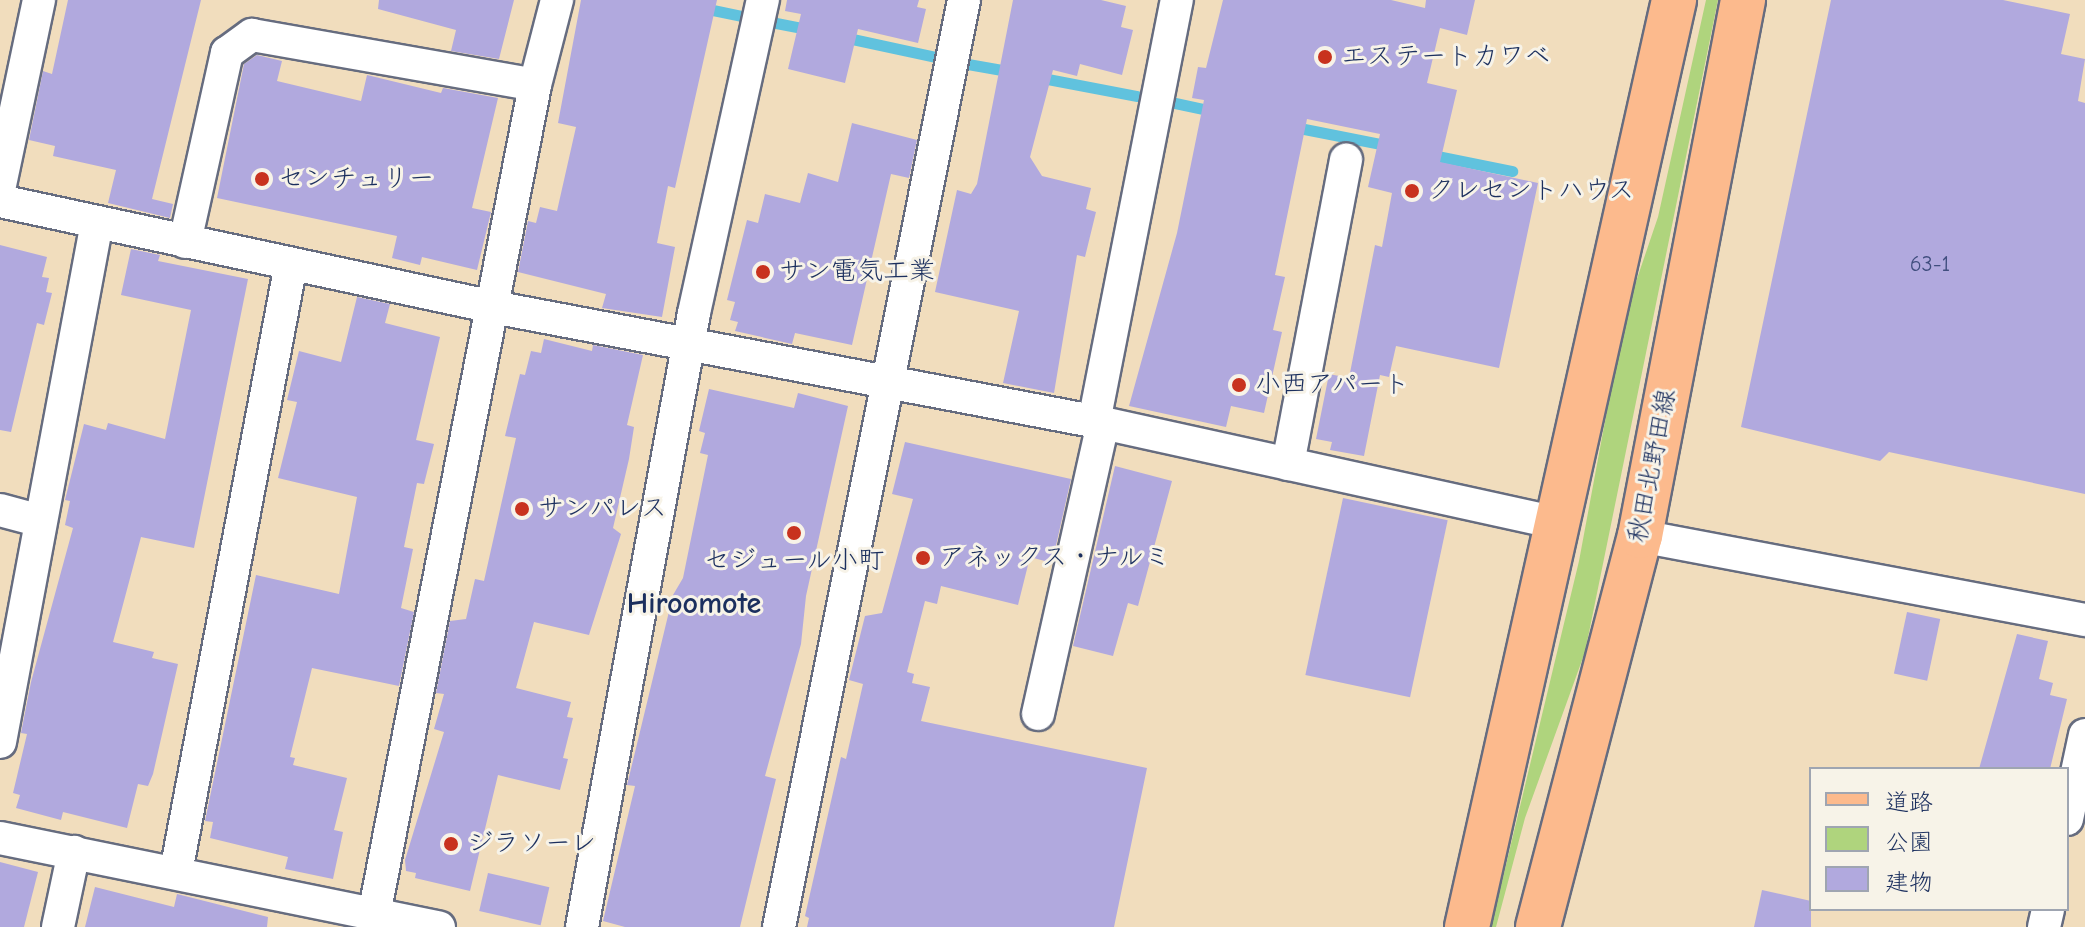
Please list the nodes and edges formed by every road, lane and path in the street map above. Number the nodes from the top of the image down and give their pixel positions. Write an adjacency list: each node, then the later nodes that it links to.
1 (39, 0): 10 (street)
2 (557, 0): 8 (street)
3 (763, 0): 16 (street)
4 (964, 0): 17 (street)
5 (1177, 0): 18 (street)
6 (1674, 0): 22 (main road)
7 (1743, 0): 23 (main road, 秋田北野田線)
8 (535, 85): 13 (street); 15 (street)
9 (1346, 159): 19 (street)
10 (0, 185)
11 (0, 201): 12 (street)
12 (97, 222): 13 (street); 21 (street)
13 (185, 242): 14 (street)
14 (291, 264): 15 (street); 31 (street)
15 (493, 307): 16 (street); 33 (street)
16 (690, 344): 17 (street); 36 (street)
17 (887, 382): 18 (street); 37 (street)
18 (1099, 423): 19 (street); 25 (street)
19 (1288, 464): 22 (street)
20 (0, 510): 21 (street)
21 (38, 520): 27 (street)
22 (1558, 523): 38 (main road)
23 (1640, 536): 24 (street); 39 (main road, 秋田北野田線)
24 (2085, 620)
25 (1038, 714)
26 (2085, 735): 28 (street)
27 (0, 742)
28 (2069, 810)
29 (0, 838): 30 (street)
30 (74, 852): 31 (street); 34 (street)
31 (176, 872): 32 (street)
32 (280, 913): 33 (street)
33 (374, 915): 35 (street)
34 (58, 927)
35 (439, 927)
36 (582, 927)
37 (779, 927)
38 (1467, 927)
39 (1538, 927)

